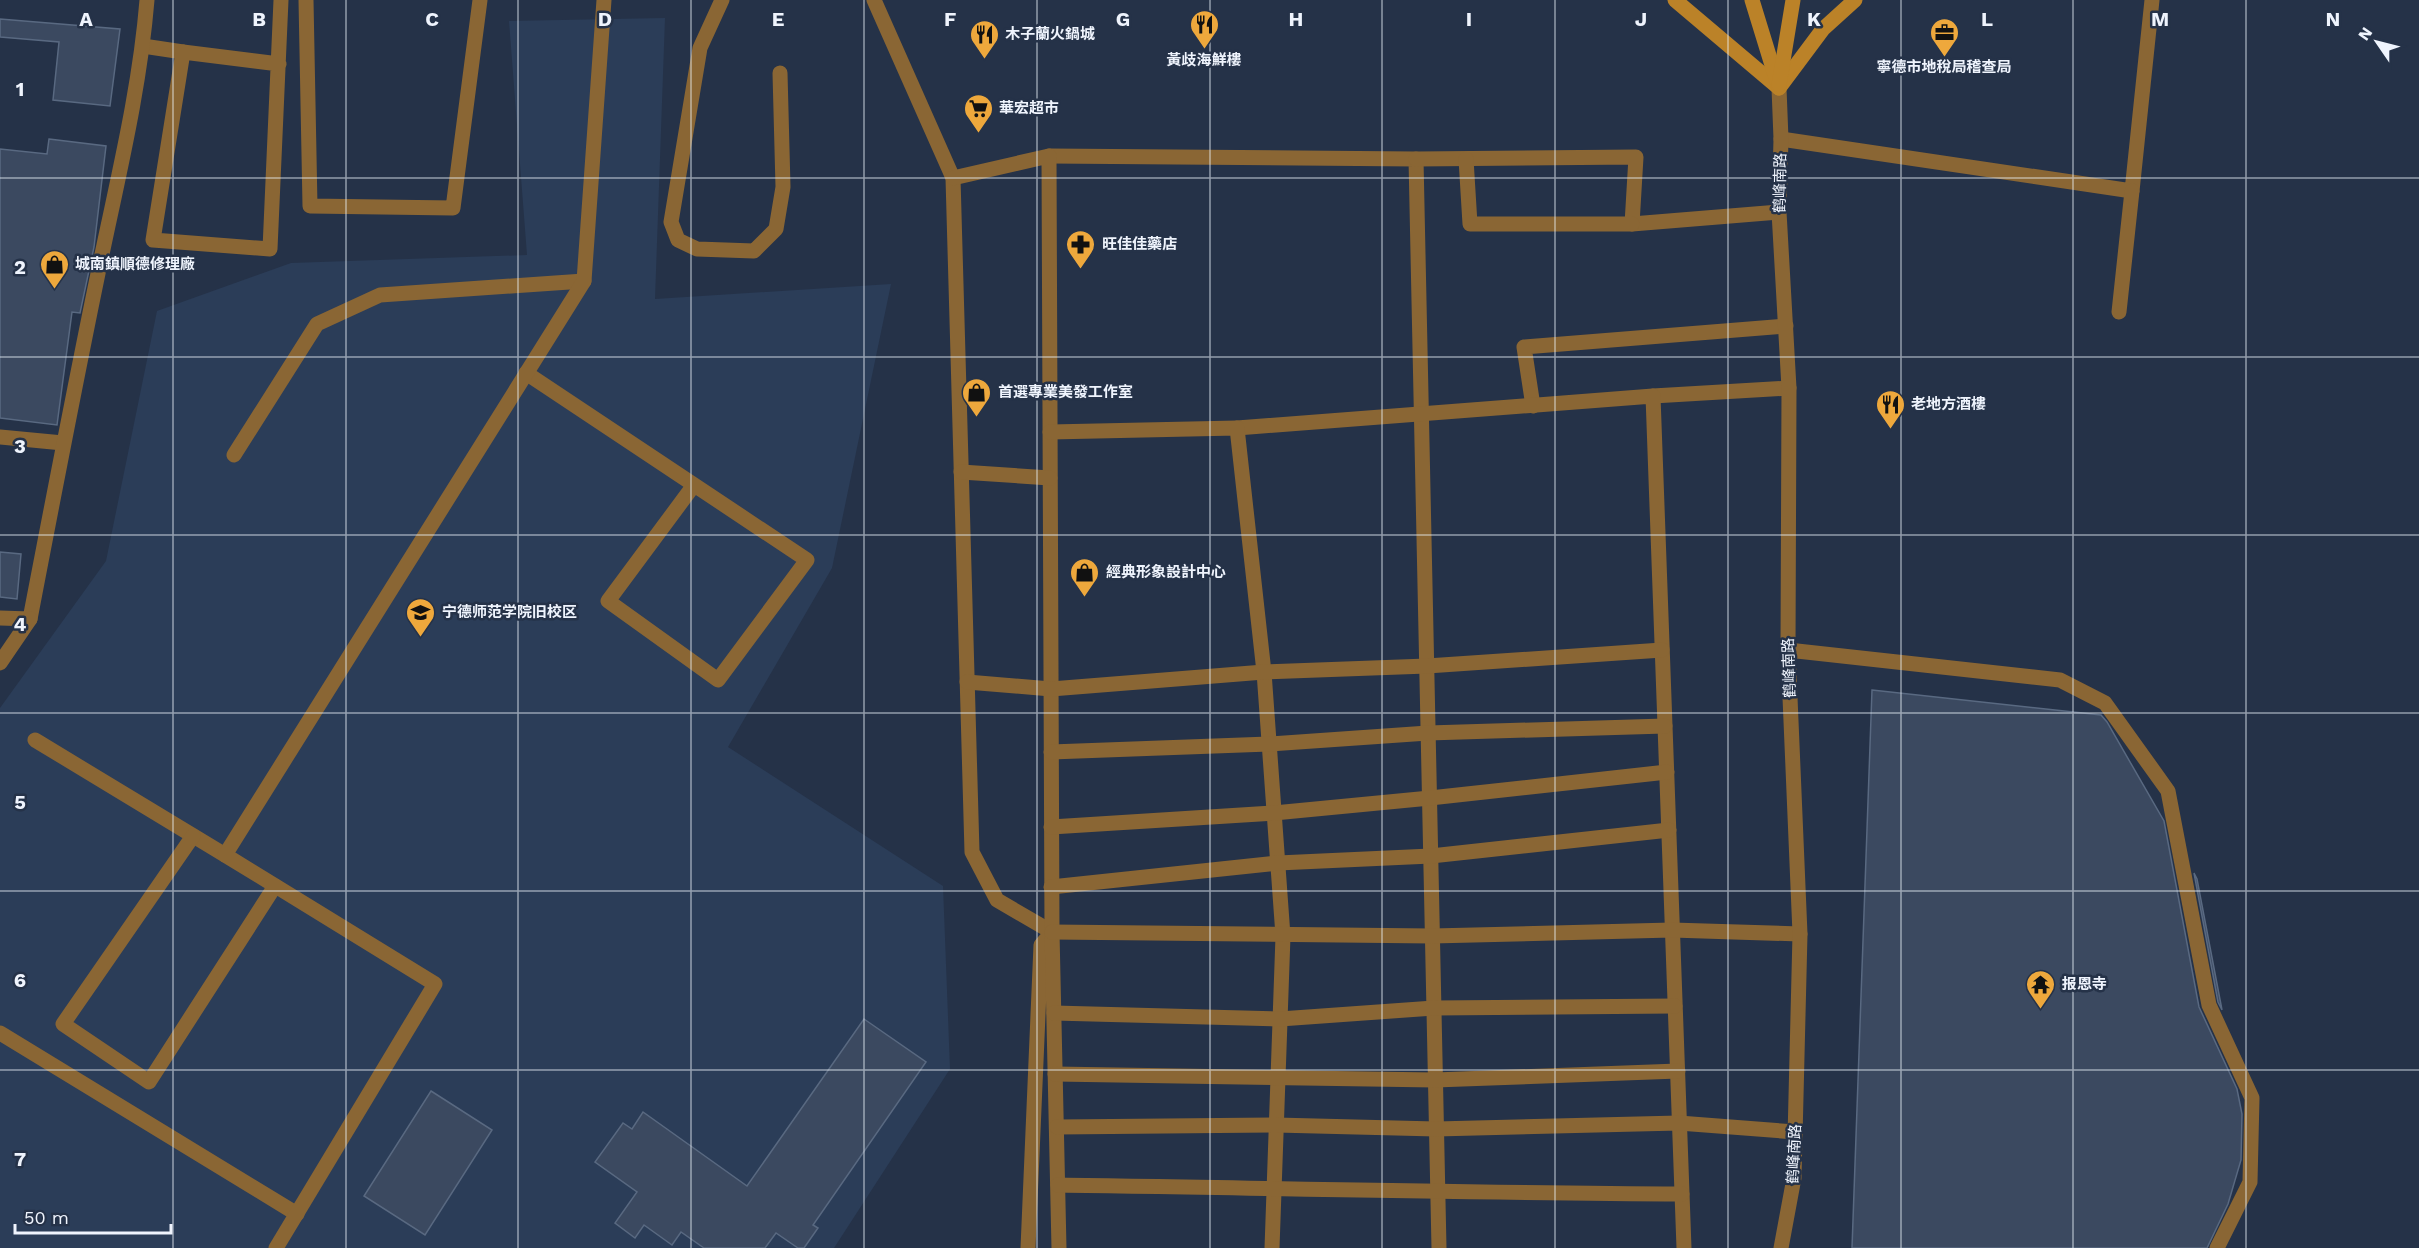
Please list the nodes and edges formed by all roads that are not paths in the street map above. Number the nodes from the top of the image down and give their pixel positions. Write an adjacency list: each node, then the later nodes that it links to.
1 (147, 0): 13 (street)
2 (281, 0): 15 (street)
3 (306, 0): 4 (street)
4 (480, 0)
5 (604, 0): 26 (street)
6 (722, 0): 16 (street)
7 (874, 0): 22 (street)
8 (1675, 0): 17 (main road)
9 (1752, 0): 17 (main road)
10 (1793, 0): 17 (main road)
11 (1855, 0): 17 (main road)
12 (2152, 0): 23 (street)
13 (143, 46): 14 (street); 37 (street)
14 (183, 52): 15 (street); 15 (street)
15 (279, 64)
16 (780, 73)
17 (1779, 88): 18 (street, 鹤峰南路)
18 (1781, 139): 23 (street); 24 (street, 鹤峰南路)
19 (1049, 156): 20 (street); 22 (street); 35 (street)
20 (1416, 159): 21 (street); 33 (street)
21 (1467, 159): 25 (street); 25 (street)
22 (953, 178): 39 (street)
23 (2132, 191): 27 (street)
24 (1779, 212): 25 (street); 28 (street, 鹤峰南路)
25 (1632, 224)
26 (584, 281): 29 (street); 38 (street)
27 (2119, 312)
28 (1786, 326): 30 (street, 鹤峰南路); 32 (street)
29 (526, 374): 41 (street); 62 (street)
30 (1789, 388): 31 (street); 45 (street, 鹤峰南路)
31 (1653, 396): 32 (street); 44 (street)
32 (1533, 405): 33 (street)
33 (1422, 414): 34 (street); 47 (street)
34 (1237, 428): 35 (street); 48 (street)
35 (1050, 432): 40 (street)
36 (0, 437): 37 (street)
37 (63, 443): 43 (street)
38 (234, 455)
39 (961, 472): 40 (street); 49 (street)
40 (1050, 478): 50 (street)
41 (694, 485): 41 (street)
42 (0, 618): 43 (street)
43 (30, 619): 46 (street)
44 (1662, 650): 47 (street); 51 (street)
45 (1788, 650): 69 (street, 鹤峰南路); 98 (street)
46 (0, 663)
47 (1427, 666): 48 (street); 52 (street)
48 (1264, 672): 50 (street); 54 (street)
49 (967, 682): 50 (street); 68 (street)
50 (1051, 689): 55 (street)
51 (1665, 726): 52 (street); 56 (street)
52 (1428, 733): 54 (street); 57 (street)
53 (34, 740): 61 (street)
54 (1269, 744): 55 (street); 58 (street)
55 (1051, 752): 59 (street)
56 (1667, 772): 57 (street); 60 (street)
57 (1430, 798): 58 (street); 63 (street)
58 (1274, 813): 59 (street); 64 (street)
59 (1051, 827): 66 (street)
60 (1669, 830): 63 (street); 67 (street)
61 (194, 836): 62 (street); 65 (street)
62 (225, 855): 65 (street)
63 (1431, 856): 64 (street); 71 (street)
64 (1278, 863): 66 (street); 70 (street)
65 (275, 886): 90 (street)
66 (1051, 887): 68 (street)
67 (1672, 930): 69 (street); 71 (street); 72 (street)
68 (1052, 932): 70 (street); 74 (street); 92 (street)
69 (1800, 934): 85 (street, 鹤峰南路)
70 (1283, 936): 71 (street); 75 (street)
71 (1432, 936): 73 (street)
72 (1675, 1006): 73 (street); 77 (street)
73 (1434, 1008): 75 (street); 80 (street)
74 (1054, 1013): 75 (street); 78 (street)
75 (1280, 1018): 79 (street)
76 (0, 1033): 90 (street)
77 (1678, 1071): 80 (street); 81 (street)
78 (1055, 1074): 79 (street); 83 (street)
79 (1278, 1078): 80 (street); 82 (street)
80 (1435, 1080): 84 (street)
81 (1679, 1123): 84 (street); 85 (street); 89 (street)
82 (1276, 1125): 83 (street); 84 (street); 87 (street)
83 (1057, 1127): 86 (street)
84 (1436, 1129): 88 (street)
85 (1796, 1132): 97 (street, 鹤峰南路)
86 (1058, 1185): 87 (street); 93 (street)
87 (1274, 1188): 88 (street); 94 (street)
88 (1437, 1193): 89 (street); 95 (street)
89 (1682, 1194): 96 (street)
90 (297, 1214): 91 (street)
91 (276, 1248)
92 (1028, 1248)
93 (1059, 1248)
94 (1272, 1248)
95 (1439, 1248)
96 (1684, 1248)
97 (1781, 1248)
98 (2217, 1248)

